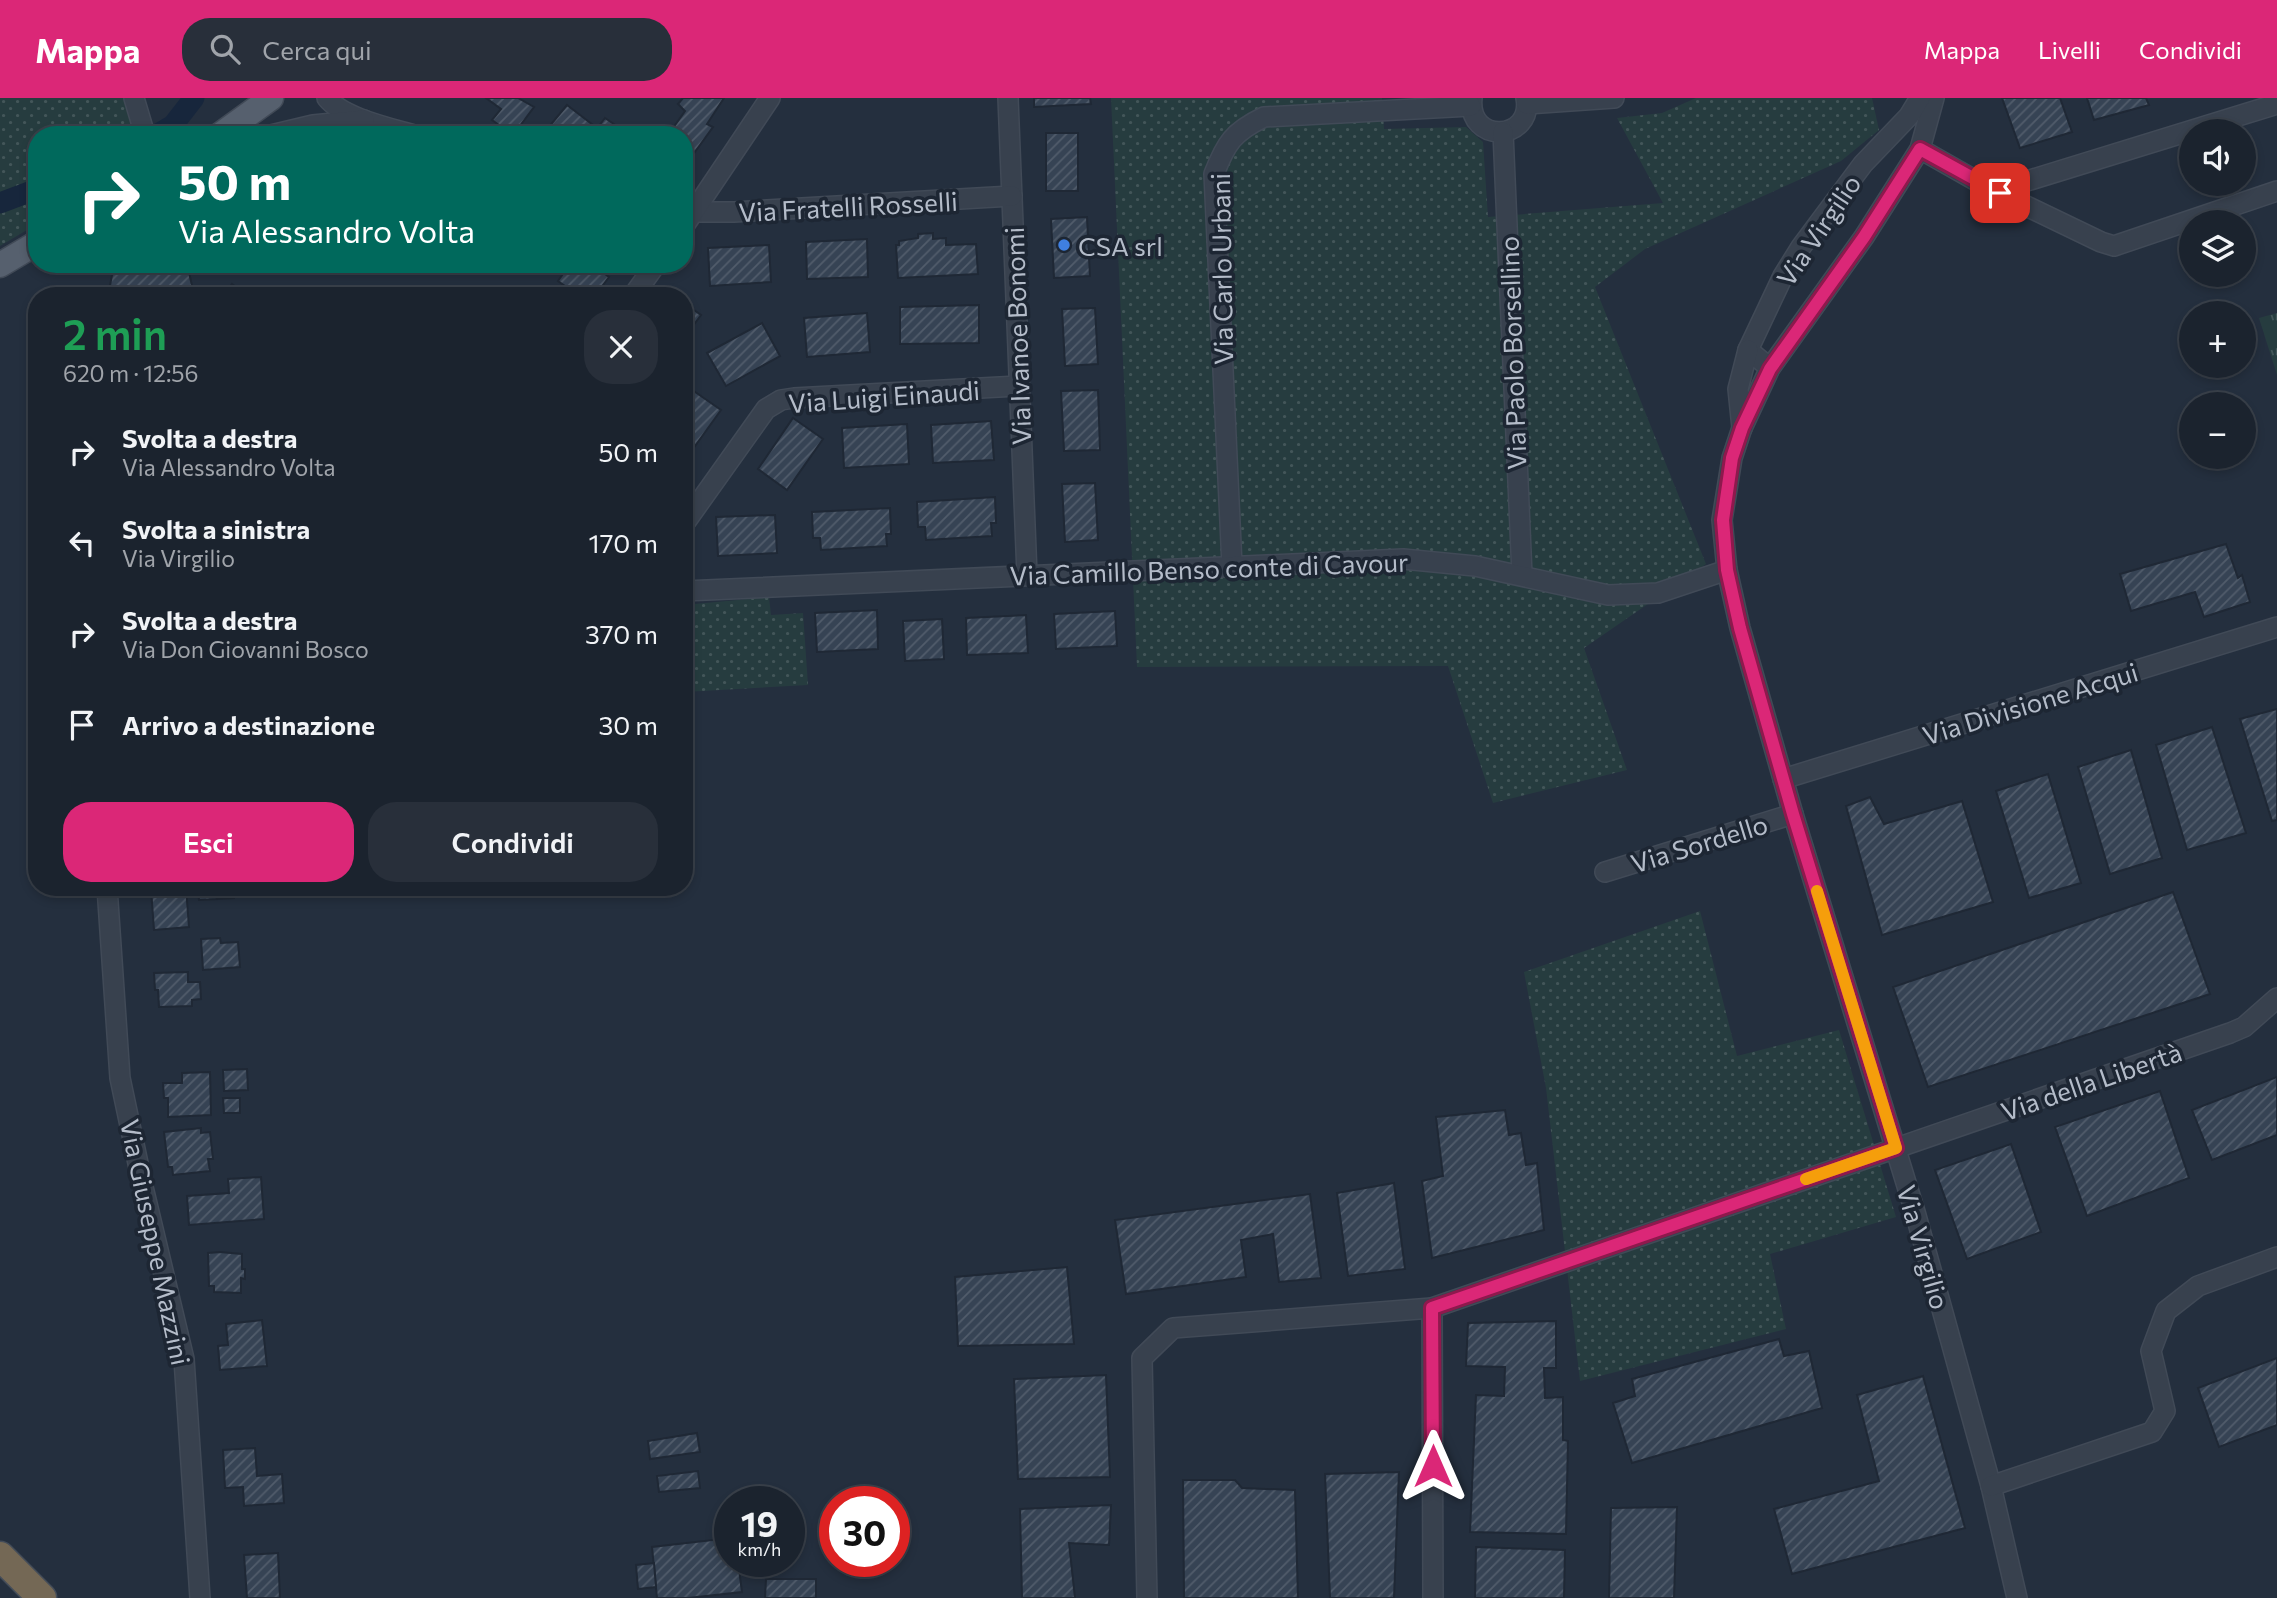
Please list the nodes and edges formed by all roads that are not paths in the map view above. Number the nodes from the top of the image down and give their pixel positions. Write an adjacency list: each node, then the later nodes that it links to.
1 (134, 98): 13 (street)
2 (271, 98): 14 (main road)
3 (327, 98): 12 (street)
4 (769, 98): 19 (street)
5 (1008, 98): 22 (street, Via Ivanoe Bonomi)
6 (1614, 98): 9 (street)
7 (1920, 98): 28 (street, Via Virgilio)
8 (1934, 98): 18 (street, Via Virgilio)
9 (1526, 101): 17 (street)
10 (1472, 102): 17 (street); 33 (street, Via Carlo Urbani)
11 (2277, 104): 21 (street)
12 (365, 120): 15 (street); 16 (street)
13 (142, 126)
14 (232, 126)
15 (309, 126)
16 (385, 126)
17 (1503, 132): 36 (street, Via Paolo Borsellino)
18 (1920, 149): 21 (street); 29 (street, Via Virgilio)
19 (719, 174): 23 (street); 24 (street)
20 (2277, 191): 21 (street)
21 (2015, 192)
22 (1012, 196): 24 (street, Via Fratelli Rosselli); 30 (street, Via Ivanoe Bonomi)
23 (693, 209)
24 (734, 212): 25 (street, Via Fratelli Rosselli)
25 (693, 216)
26 (28, 248): 27 (main road)
27 (0, 265)
28 (1748, 351): 29 (street); 31 (street, Via Virgilio)
29 (1770, 369): 31 (street, Via Virgilio)
30 (1019, 386): 32 (street, Via Luigi Einaudi); 35 (street, Via Ivanoe Bonomi)
31 (1742, 428): 34 (street, Via Virgilio)
32 (693, 511)
33 (1232, 566): 35 (street, Via Camillo Benso conte di Cavour); 36 (street, Via Camillo Benso conte di Cavour)
34 (1727, 570): 36 (street, Via Camillo Benso conte di Cavour); 39 (street, Via Virgilio)
35 (1027, 575): 37 (street, Via Camillo Benso conte di Cavour)
36 (1522, 575)
37 (693, 591)
38 (2277, 627): 39 (street, Via Divisione Acqui)
39 (1783, 779): 40 (street, Via Virgilio)
40 (1793, 814): 41 (street, Via Sordello); 44 (street, Via Virgilio)
41 (1605, 872)
42 (108, 896): 52 (street, Via Giuseppe Mazzini)
43 (2277, 998): 44 (street, Via della Libertà)
44 (1896, 1148): 46 (street, Via della Libertà); 47 (street, Via Virgilio)
45 (2277, 1257): 47 (street)
46 (1432, 1308): 53 (street, Via della Libertà); 54 (street)
47 (1991, 1486): 55 (street, Via Virgilio)
48 (0, 1556): 51 (highway)
49 (0, 1575): 50 (highway)
50 (28, 1598)
51 (42, 1598)
52 (200, 1598)
53 (1147, 1598)
54 (1433, 1598)
55 (2017, 1598)

